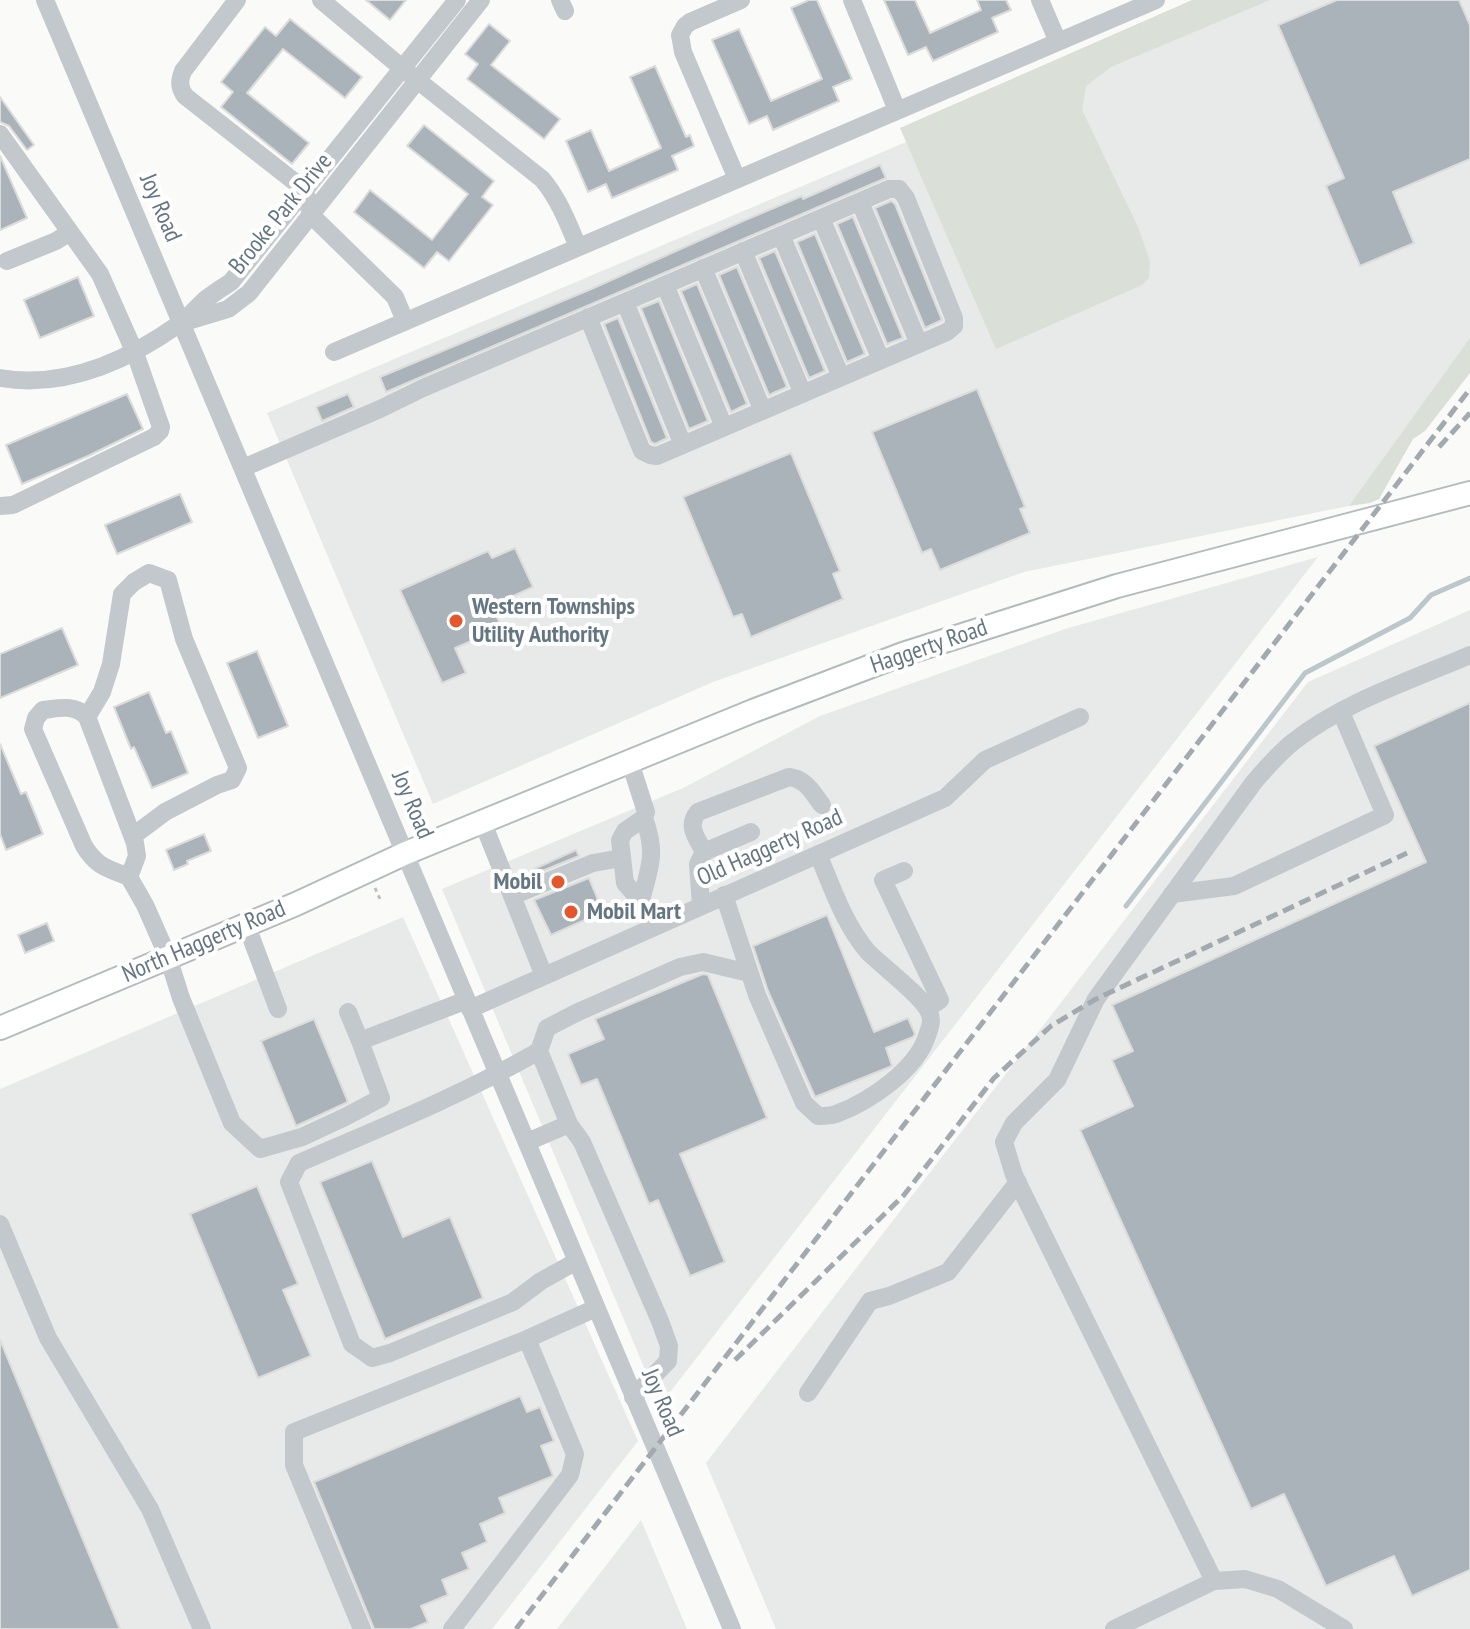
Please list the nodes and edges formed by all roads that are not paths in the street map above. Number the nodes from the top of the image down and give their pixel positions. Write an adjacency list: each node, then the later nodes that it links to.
1 (45, 0): 30 (street, Joy Road)
2 (237, 0): 16 (street)
3 (321, 0): 11 (street)
4 (457, 0): 11 (street, Brooke Park Drive)
5 (481, 0): 12 (street, Brooke Park Drive)
6 (741, 0): 15 (street)
7 (852, 0): 13 (street)
8 (1040, 0): 10 (street)
9 (1156, 0): 10 (street)
10 (1058, 42): 13 (street)
11 (402, 68): 12 (street); 16 (street, Brooke Park Drive)
12 (419, 80): 18 (street, Brooke Park Drive); 22 (street)
13 (897, 110): 15 (street)
14 (0, 134): 20 (street)
15 (737, 179): 22 (street)
16 (305, 190): 18 (street); 30 (street, Brooke Park Drive)
17 (860, 202): 19 (street); 31 (street); 31 (street)
18 (311, 215): 29 (street); 30 (street, Brooke Park Drive)
19 (821, 218): 21 (street); 34 (street)
20 (70, 232): 24 (street); 33 (street)
21 (781, 235): 23 (street); 35 (street)
22 (578, 247): 29 (street)
23 (743, 251): 25 (street); 37 (street)
24 (7, 261)
25 (703, 268): 26 (street); 38 (street)
26 (665, 285): 27 (street); 39 (street)
27 (625, 302): 28 (street); 40 (street)
28 (588, 317): 40 (street); 41 (street)
29 (405, 321): 32 (street)
30 (182, 322): 33 (street); 41 (street, Joy Road)
31 (919, 344): 34 (street)
32 (334, 352)
33 (135, 353): 36 (street); 43 (street)
34 (881, 360): 35 (street)
35 (841, 377): 37 (street)
36 (0, 378)
37 (803, 394): 38 (street)
38 (763, 411): 39 (street)
39 (724, 427): 40 (street)
40 (683, 445)
41 (243, 468): 55 (street, Joy Road)
42 (1470, 493): 48 (main road, Haggerty Road)
43 (0, 506)
44 (1470, 655): 45 (street)
45 (1341, 712): 60 (street); 60 (street)
46 (87, 717): 53 (street); 53 (street); 59 (street)
47 (1080, 717): 56 (street, Old Haggerty Road)
48 (630, 762): 50 (street); 51 (main road, Haggerty Road)
49 (822, 805): 54 (street)
50 (644, 818): 57 (street); 63 (street)
51 (483, 823): 55 (main road, Haggerty Road); 62 (street)
52 (751, 832): 54 (street)
53 (133, 836): 59 (street)
54 (704, 852): 64 (street)
55 (406, 853): 66 (main road, North Haggerty Road); 70 (street, Joy Road)
56 (818, 854): 61 (street, Old Haggerty Road); 71 (street)
57 (622, 858): 62 (street); 63 (street)
58 (904, 871): 71 (street)
59 (129, 877): 67 (street)
60 (1172, 894): 80 (street)
61 (724, 895): 64 (street, Old Haggerty Road); 68 (street)
62 (512, 896): 69 (street)
63 (641, 901): 65 (street)
64 (701, 905): 65 (street, Old Haggerty Road)
65 (660, 923): 69 (street, Old Haggerty Road)
66 (246, 924): 67 (main road, North Haggerty Road); 72 (street)
67 (168, 957): 74 (main road, North Haggerty Road); 75 (street)
68 (749, 973): 71 (street); 76 (street)
69 (544, 976): 70 (street, Old Haggerty Road)
70 (468, 1004): 75 (street, Old Haggerty Road); 77 (street, Joy Road)
71 (928, 1008)
72 (278, 1009)
73 (348, 1012): 75 (street)
74 (0, 1028)
75 (360, 1041)
76 (539, 1051): 77 (street); 78 (street)
77 (499, 1074): 79 (street, Joy Road); 82 (street)
78 (569, 1124): 79 (street); 86 (street)
79 (527, 1142): 82 (street, Joy Road)
80 (1018, 1182): 85 (street); 87 (street)
81 (0, 1224): 88 (street)
82 (577, 1261): 83 (street, Joy Road)
83 (596, 1308): 84 (street); 86 (street, Joy Road)
84 (527, 1339): 89 (street); 90 (street)
85 (808, 1393)
86 (633, 1397): 91 (street, Joy Road)
87 (1214, 1581): 92 (street); 93 (street)
88 (202, 1629)
89 (362, 1629)
90 (452, 1629)
91 (732, 1629)
92 (1114, 1629)
93 (1344, 1629)

